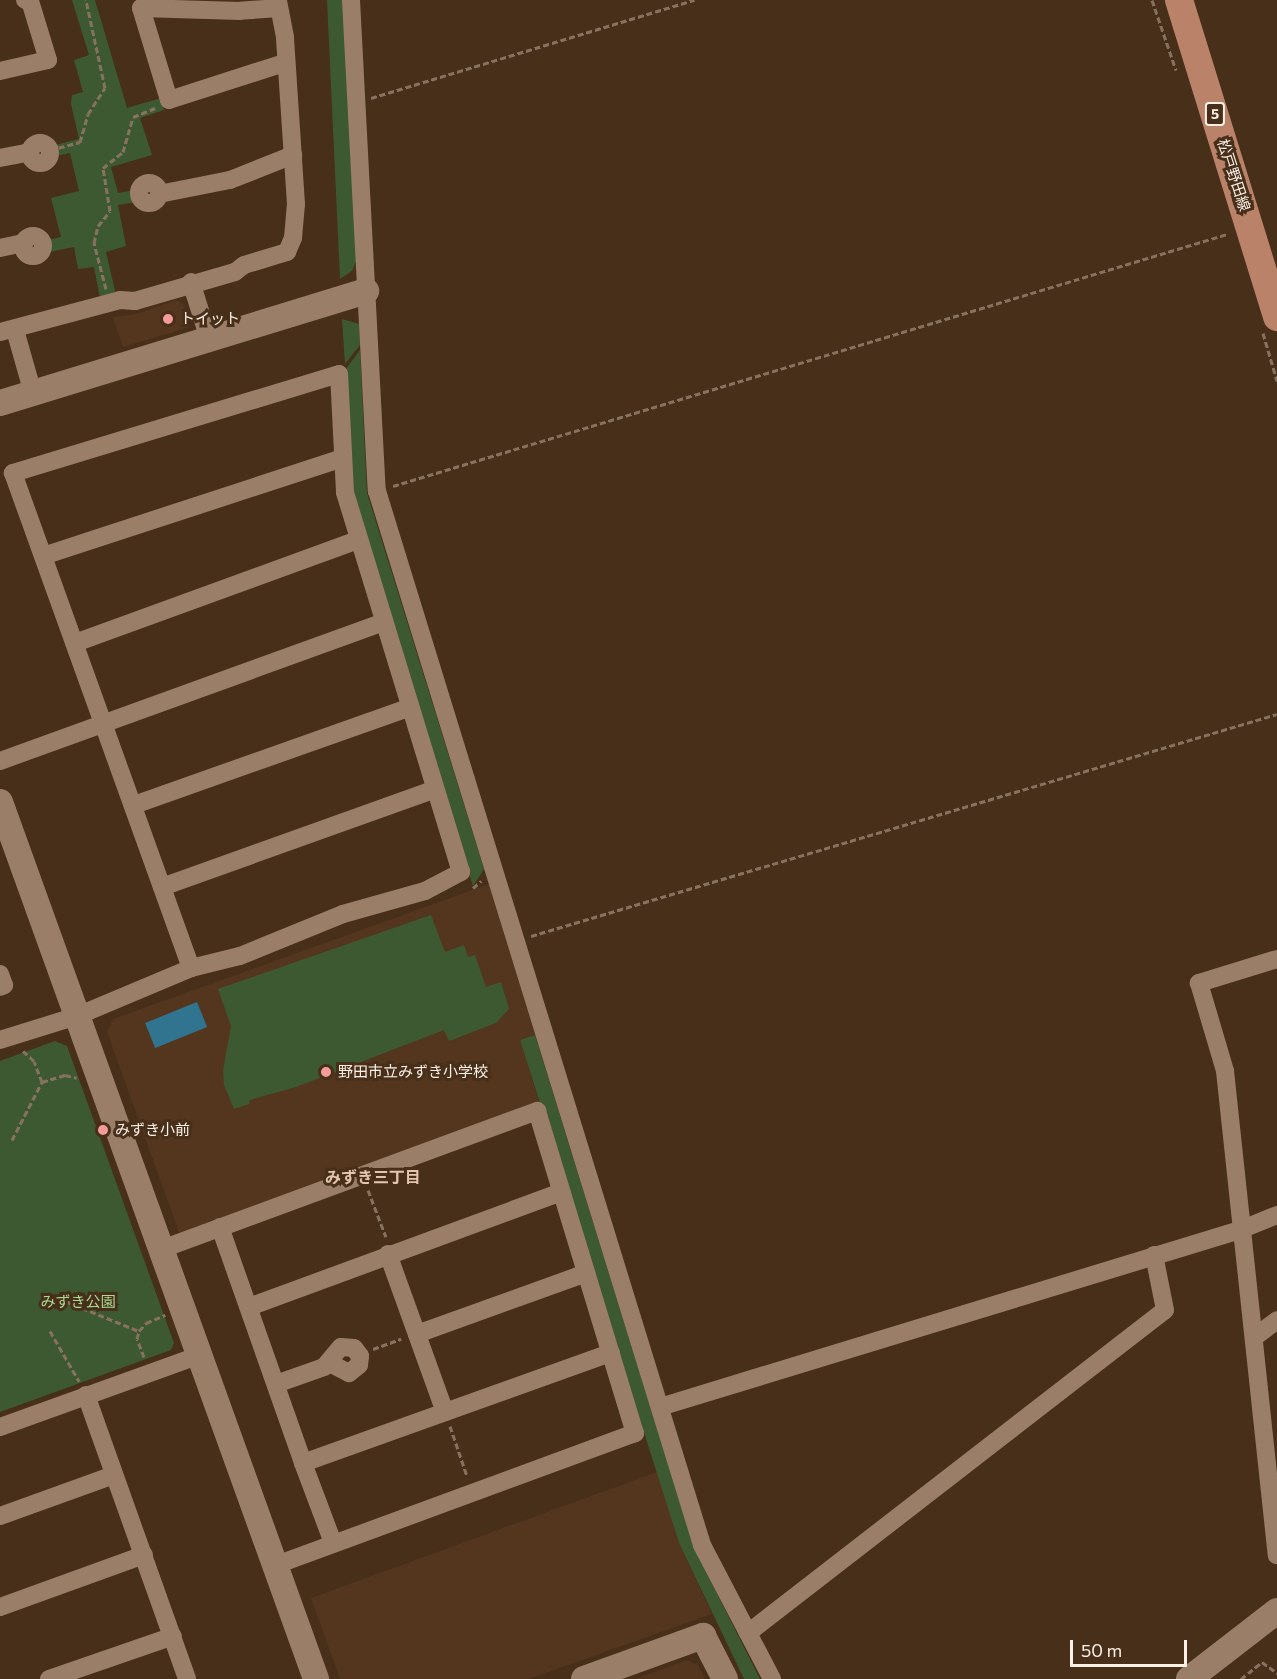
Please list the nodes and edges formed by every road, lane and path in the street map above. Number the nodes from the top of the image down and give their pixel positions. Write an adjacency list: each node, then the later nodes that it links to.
1 (25, 0): 8 (street)
2 (86, 0): 11 (path)
3 (351, 0): 10 (street)
4 (694, 0): 10 (path)
5 (1179, 0): 21 (main road, 松戸野田線 / 5)
6 (279, 4): 7 (street); 9 (street)
7 (284, 63): 9 (street); 12 (street)
8 (0, 71)
9 (169, 100): 20 (path)
10 (355, 102): 19 (street)
11 (50, 150): 13 (street)
12 (293, 155): 14 (street); 18 (street)
13 (0, 158)
14 (159, 194)
15 (1227, 234): 28 (path)
16 (24, 243): 17 (street)
17 (0, 248)
18 (191, 282): 20 (street); 23 (street)
19 (366, 291): 23 (street); 28 (street)
20 (110, 303): 22 (street)
21 (1269, 319): 24 (path)
22 (8, 331): 25 (street)
23 (209, 339): 25 (street)
24 (1277, 381)
25 (33, 393): 26 (street)
26 (0, 403)
27 (342, 458): 29 (street); 30 (street); 30 (street)
28 (377, 491): 41 (street)
29 (358, 540): 31 (street); 32 (street)
30 (44, 556): 32 (street)
31 (384, 622): 33 (street); 35 (street)
32 (75, 643): 35 (street)
33 (410, 707): 37 (street); 39 (street)
34 (1277, 714): 41 (path)
35 (103, 724): 36 (street); 39 (street)
36 (0, 761)
37 (435, 789): 40 (street); 43 (street)
38 (0, 802): 46 (street)
39 (134, 805): 40 (street)
40 (162, 886): 43 (street)
41 (516, 941): 75 (street)
42 (1277, 959): 56 (street)
43 (191, 968): 46 (street)
44 (0, 974): 45 (street)
45 (0, 987)
46 (77, 1016): 47 (street); 57 (street)
47 (0, 1040)
48 (22, 1050): 50 (path)
49 (82, 1080): 50 (path)
50 (42, 1082): 51 (path)
51 (12, 1140)
52 (361, 1175): 53 (street); 55 (street); 58 (path)
53 (561, 1192): 58 (street); 60 (street)
54 (1277, 1215): 56 (street)
55 (220, 1227): 57 (street); 62 (street)
56 (1240, 1230): 59 (street); 68 (street)
57 (162, 1249): 70 (street)
58 (390, 1254): 62 (street); 67 (street)
59 (1154, 1255): 75 (street); 88 (street)
60 (586, 1273): 67 (street); 69 (street)
61 (65, 1300): 66 (path)
62 (249, 1307): 73 (street)
63 (167, 1314): 66 (path)
64 (1277, 1320): 68 (street)
65 (50, 1331): 74 (path)
66 (139, 1331): 72 (path)
67 (417, 1334): 71 (path); 76 (street)
68 (1256, 1336): 84 (street)
69 (611, 1353): 76 (street); 80 (street)
70 (200, 1354): 74 (street); 85 (street)
71 (359, 1354): 73 (street)
72 (146, 1362)
73 (276, 1384): 78 (street)
74 (83, 1390): 77 (street); 79 (street)
75 (660, 1407): 88 (street)
76 (445, 1412): 78 (street); 80 (path)
77 (0, 1427)
78 (303, 1463): 82 (street)
79 (114, 1475): 81 (street); 83 (street)
80 (473, 1492): 82 (street)
81 (0, 1516)
82 (333, 1543): 85 (street)
83 (144, 1555): 86 (street); 89 (street)
84 (1277, 1555)
85 (276, 1565): 93 (street)
86 (0, 1607)
87 (1277, 1611): 97 (street)
88 (748, 1633): 96 (street)
89 (173, 1636): 91 (street); 92 (street)
90 (1277, 1673): 98 (path)
91 (50, 1679)
92 (187, 1679)
93 (316, 1679)
94 (584, 1679): 95 (street)
95 (724, 1679)
96 (772, 1679)
97 (1189, 1679)
98 (1241, 1679)

